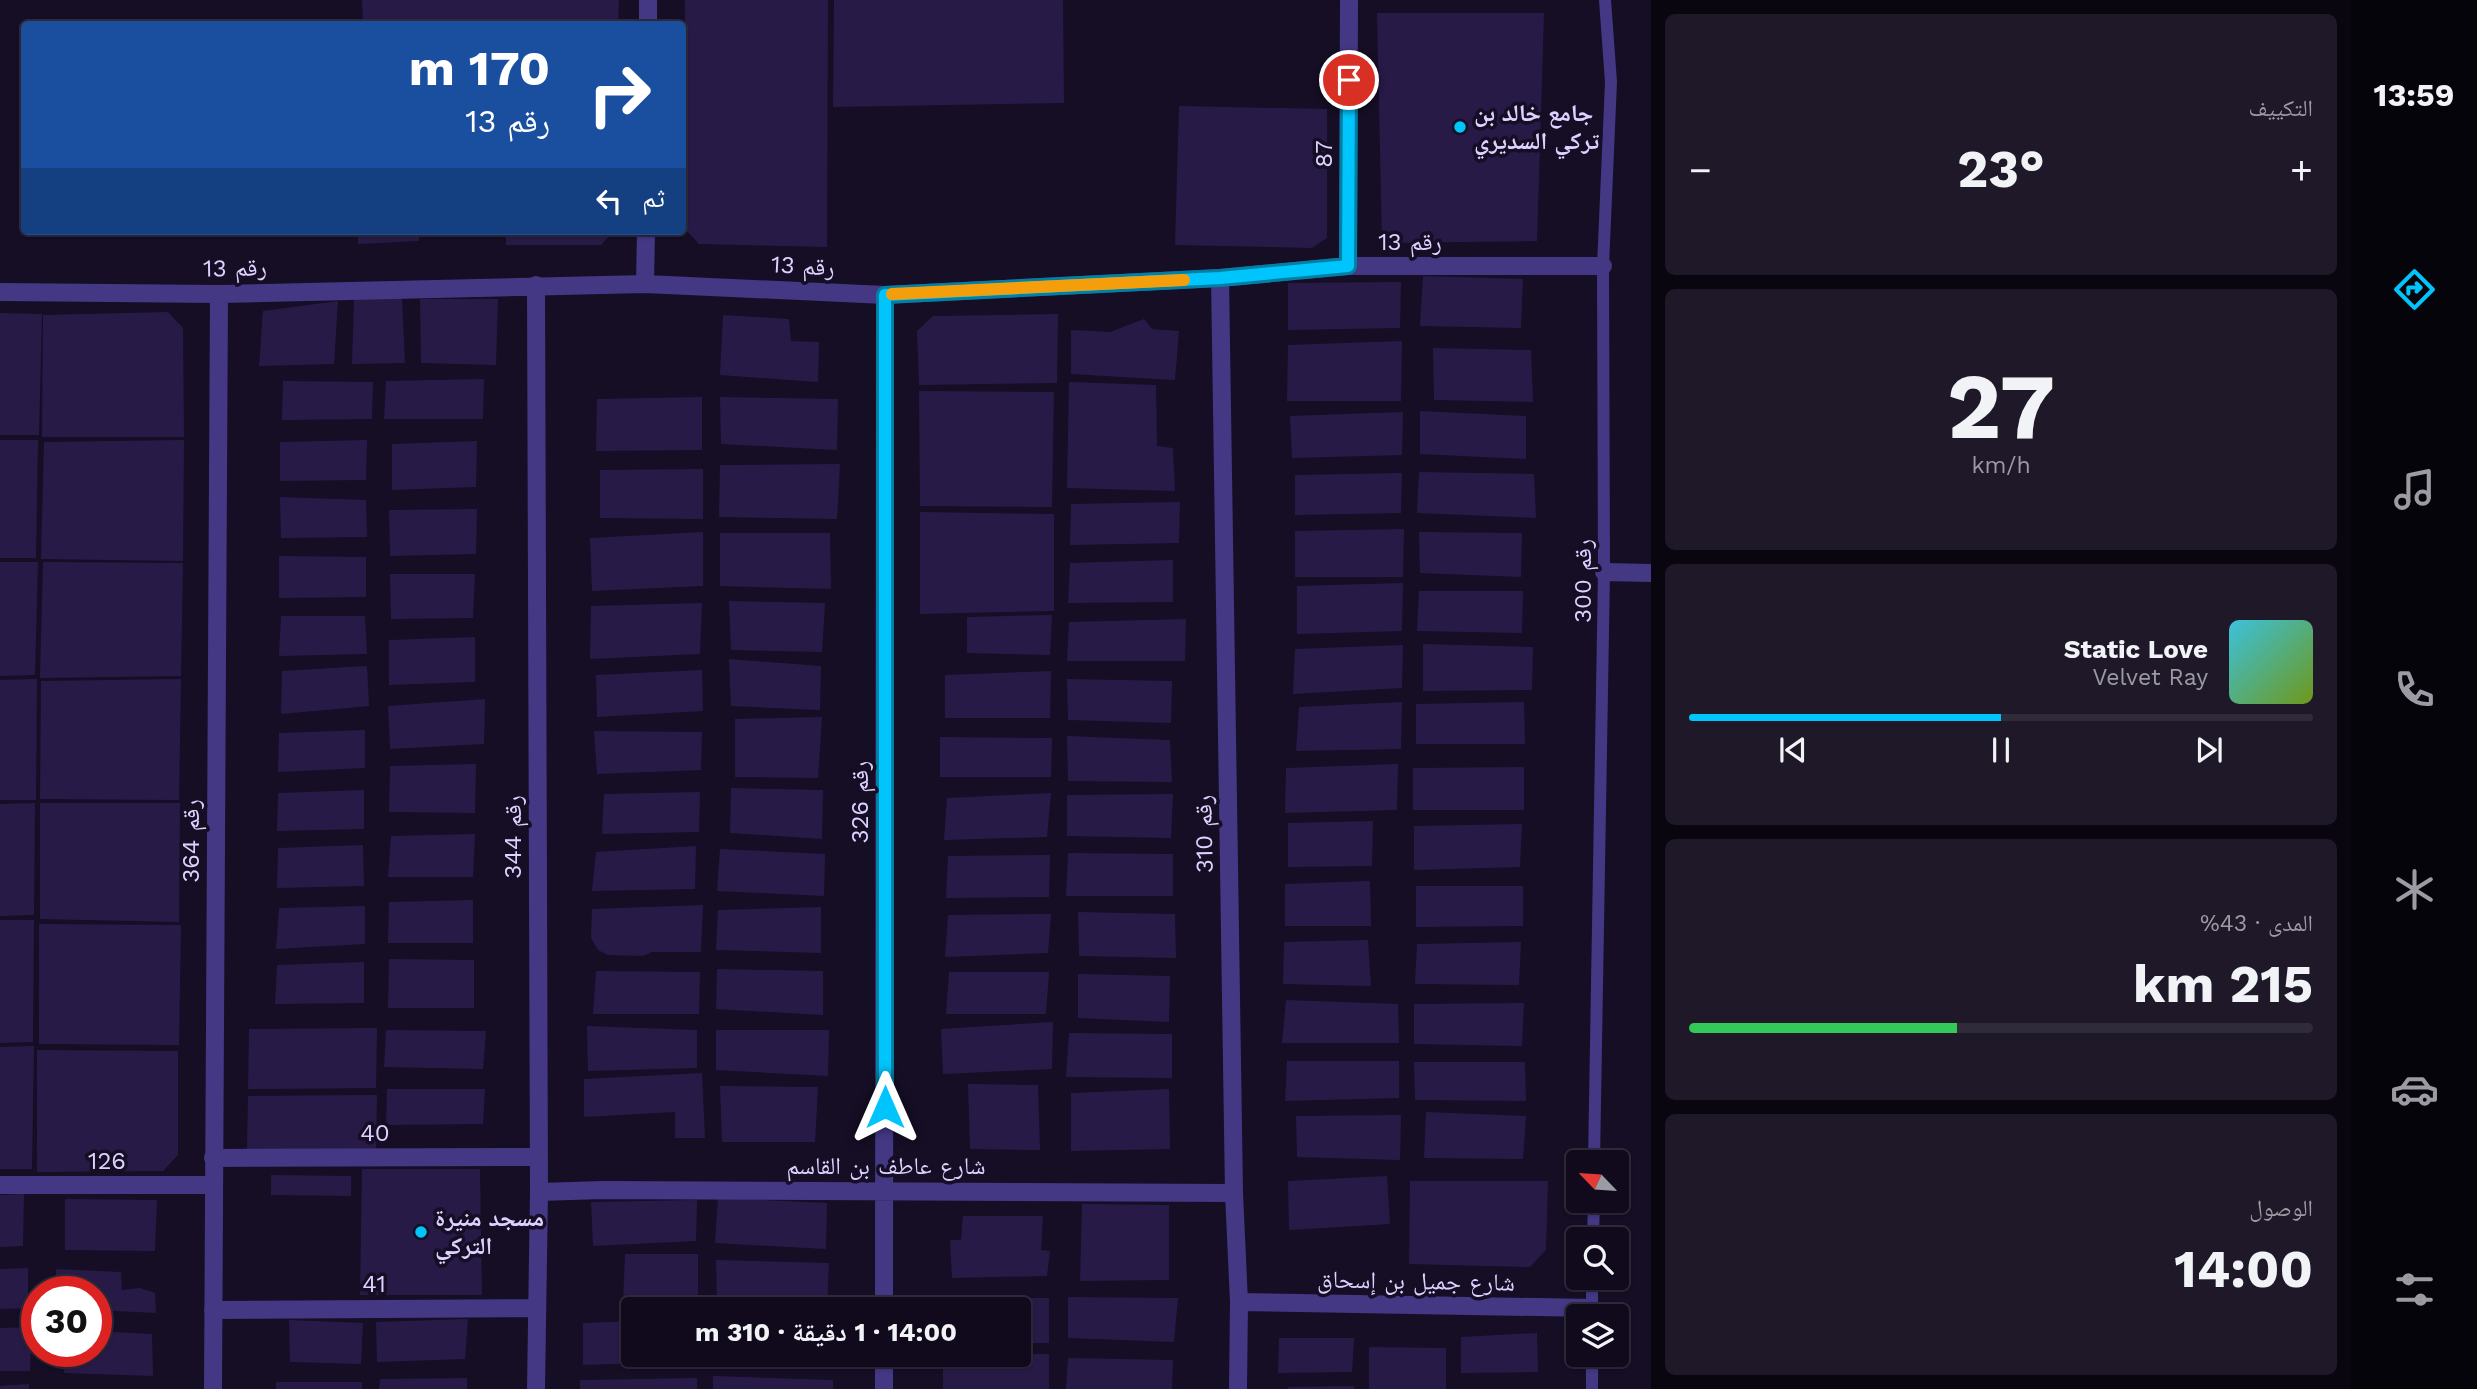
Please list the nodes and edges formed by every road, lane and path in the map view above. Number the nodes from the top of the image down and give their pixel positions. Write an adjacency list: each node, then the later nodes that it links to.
1 (648, 0): 4 (street)
2 (1349, 0): 6 (street, 87)
3 (1605, 0): 7 (lane, رقم 300)
4 (648, 21)
5 (646, 235): 9 (street)
6 (1348, 266): 7 (street, رقم 13); 8 (street, رقم 13)
7 (1604, 266): 14 (lane, رقم 300)
8 (1220, 278): 13 (street, رقم 13); 23 (street, رقم 310)
9 (645, 284): 10 (street, رقم 13); 13 (street, رقم 13)
10 (536, 285): 12 (street, رقم 13); 17 (street, رقم 344)
11 (0, 292): 12 (street, رقم 13)
12 (219, 293): 18 (street, رقم 364)
13 (885, 295): 21 (street, رقم 326)
14 (1604, 572): 15 (street); 16 (lane, رقم 300)
15 (1651, 573)
16 (1594, 1150)
17 (538, 1157): 18 (street, 40); 22 (street, رقم 344)
18 (213, 1158): 20 (street, رقم 364)
19 (0, 1185): 20 (street, 126)
20 (213, 1185): 27 (street, رقم 364)
21 (885, 1191): 22 (street, شارع عاطف بن القاسم); 23 (street, شارع عاطف بن القاسم); 24 (street, رقم 326)
22 (539, 1192): 26 (street, رقم 344)
23 (1234, 1193): 25 (street, رقم 310)
24 (884, 1297)
25 (1240, 1302): 28 (street, شارع جميل بن إسحاق); 34 (street, رقم 310)
26 (537, 1308): 27 (street, 41); 32 (street, رقم 344)
27 (213, 1310): 31 (street, رقم 364)
28 (1566, 1311)
29 (884, 1367): 33 (street)
30 (1592, 1367): 35 (lane)
31 (213, 1389)
32 (536, 1389)
33 (884, 1389)
34 (1238, 1389)
35 (1592, 1389)

